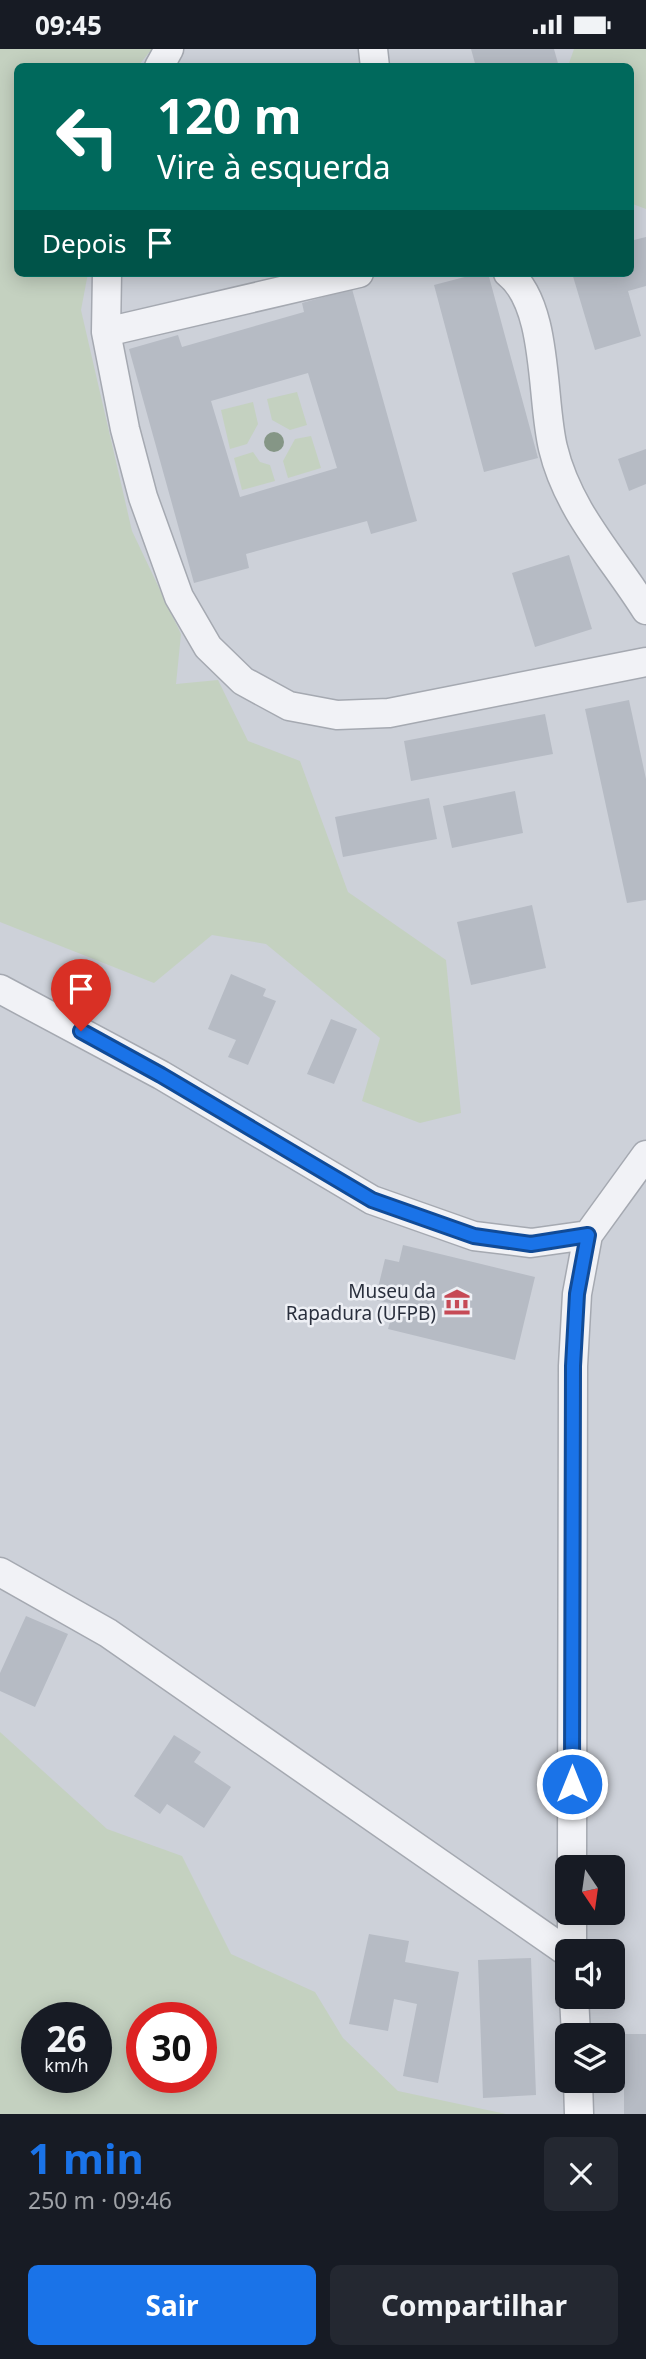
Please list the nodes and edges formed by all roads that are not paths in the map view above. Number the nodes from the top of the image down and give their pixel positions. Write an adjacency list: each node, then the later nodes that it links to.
1 (107, 277): 4 (street)
2 (342, 277): 4 (street)
3 (511, 277): 5 (street)
4 (106, 332): 6 (street)
5 (646, 610)
6 (646, 662)
7 (0, 989): 9 (street)
8 (646, 1155): 9 (street)
9 (588, 1235): 11 (street)
10 (0, 1572): 12 (street)
11 (572, 1855)
12 (555, 1941)
13 (578, 2093): 14 (street)
14 (579, 2114)

